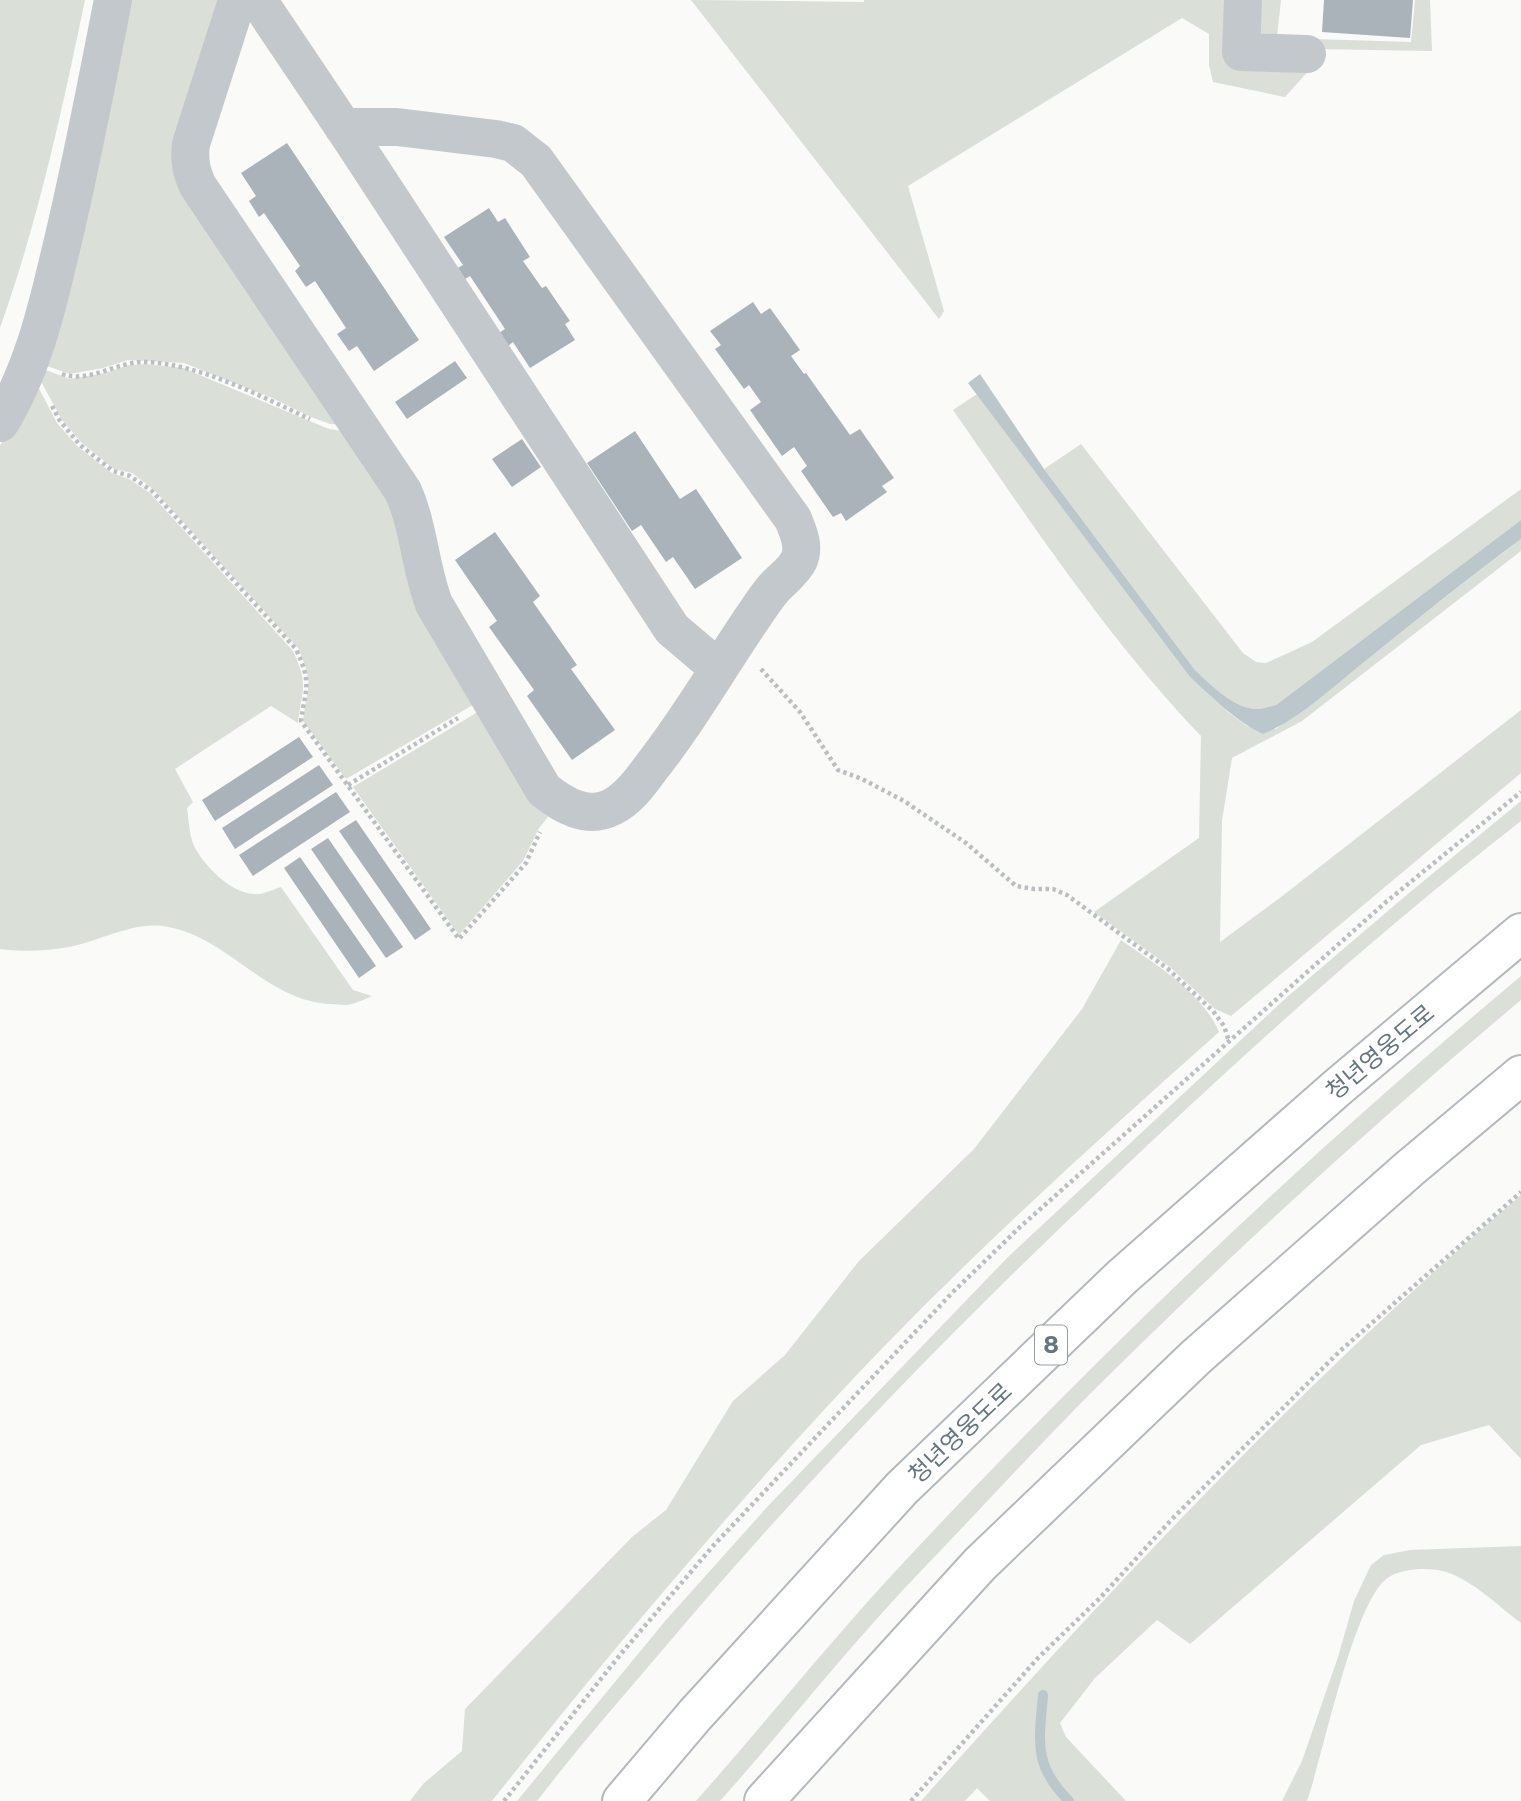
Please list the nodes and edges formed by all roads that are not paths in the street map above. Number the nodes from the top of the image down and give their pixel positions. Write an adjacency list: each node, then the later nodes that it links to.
1 (113, 0): 7 (street)
2 (246, 0): 8 (street)
3 (258, 0): 6 (street)
4 (1243, 0): 5 (street)
5 (1307, 54)
6 (343, 127): 8 (street); 8 (street)
7 (0, 422)
8 (726, 658)
9 (1521, 933): 11 (highway, 청년영웅도로 / 8)
10 (1521, 1075): 12 (highway)
11 (622, 1801)
12 (764, 1801)

